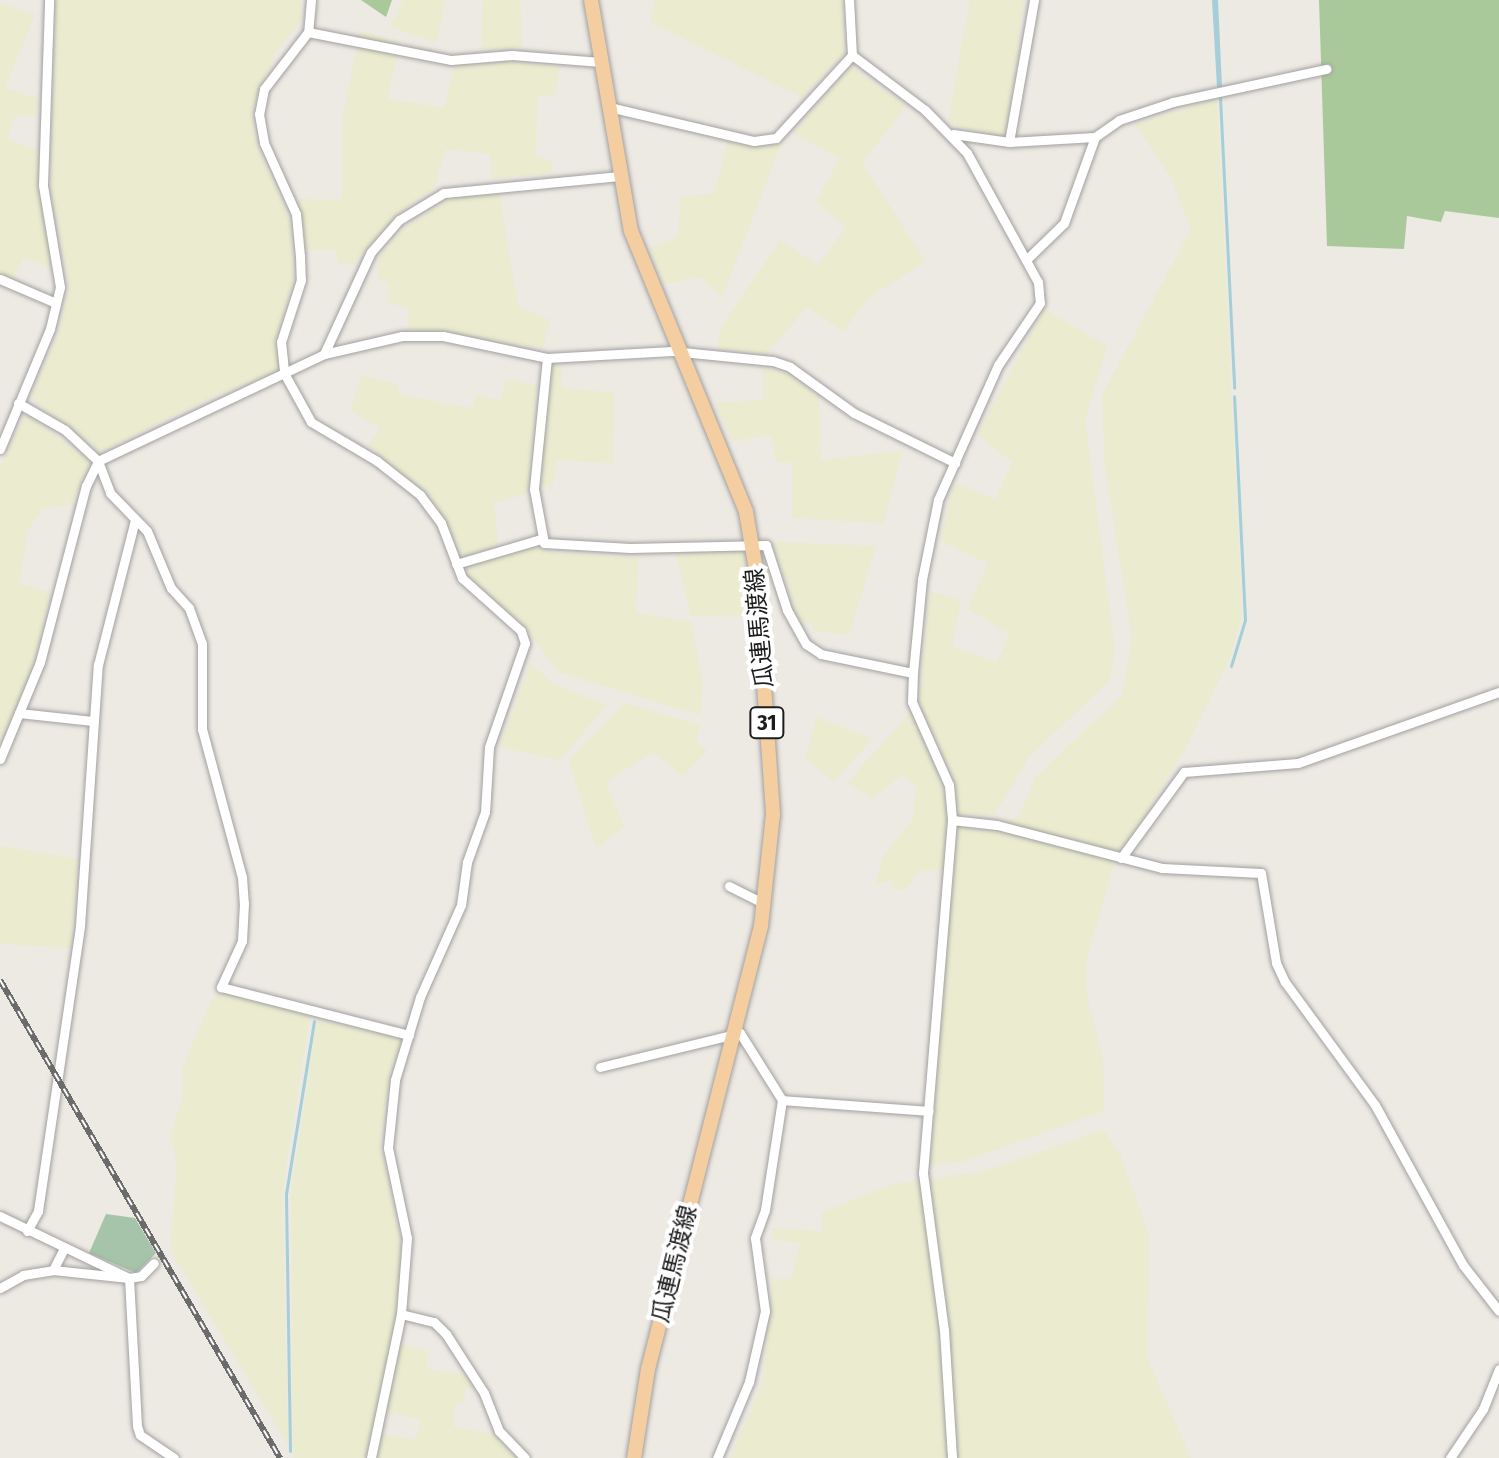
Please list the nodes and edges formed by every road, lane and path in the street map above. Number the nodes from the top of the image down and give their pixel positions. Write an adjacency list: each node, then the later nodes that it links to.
1 (49, 0): 17 (street)
2 (311, 0): 6 (street)
3 (591, 0): 8 (main road, 瓜連馬渡線 / 31)
4 (849, 0): 7 (street)
5 (1034, 0): 13 (street)
6 (308, 32): 8 (street); 21 (street)
7 (852, 55): 10 (street); 11 (street)
8 (601, 62): 10 (main road, 瓜連馬渡線 / 31)
9 (1326, 69): 12 (street)
10 (609, 107): 14 (main road, 瓜連馬渡線 / 31)
11 (953, 134): 13 (street); 15 (street)
12 (1095, 137): 13 (street); 15 (street)
13 (1009, 142)
14 (620, 176): 18 (main road, 瓜連馬渡線 / 31); 19 (street)
15 (1026, 260): 25 (street)
16 (0, 279): 17 (street)
17 (56, 303): 22 (street)
18 (679, 353): 20 (street); 25 (street); 28 (main road, 瓜連馬渡線 / 31)
19 (324, 354): 20 (street); 21 (street)
20 (547, 358): 27 (street)
21 (284, 373): 24 (street); 29 (street)
22 (18, 403): 23 (street); 24 (street)
23 (0, 449)
24 (98, 461): 26 (street); 32 (street)
25 (955, 463): 30 (street)
26 (135, 520): 33 (street); 39 (street)
27 (541, 539): 28 (street); 29 (street)
28 (752, 545): 30 (street); 38 (main road, 瓜連馬渡線 / 31)
29 (456, 564): 39 (street)
30 (913, 673): 35 (street)
31 (1499, 692): 36 (street)
32 (19, 713): 33 (street); 34 (street)
33 (93, 721): 45 (street)
34 (0, 759)
35 (952, 820): 36 (street); 43 (street)
36 (1121, 858): 51 (street)
37 (729, 886): 38 (street)
38 (765, 904): 40 (main road, 瓜連馬渡線 / 31)
39 (409, 1035): 52 (street)
40 (734, 1035): 41 (street); 42 (street); 57 (main road, 瓜連馬渡線 / 31)
41 (600, 1067)
42 (782, 1100): 43 (street); 58 (street)
43 (929, 1111): 59 (street)
44 (0, 1216): 45 (street)
45 (27, 1231): 46 (street)
46 (63, 1250): 48 (street); 49 (street)
47 (154, 1263): 49 (street)
48 (53, 1270): 49 (street); 50 (street)
49 (129, 1278): 54 (street)
50 (0, 1288)
51 (1499, 1311)
52 (401, 1314): 55 (street); 56 (street)
53 (1499, 1369): 60 (street)
54 (174, 1458)
55 (371, 1458)
56 (525, 1458)
57 (634, 1458)
58 (717, 1458)
59 (952, 1458)
60 (1450, 1458)

